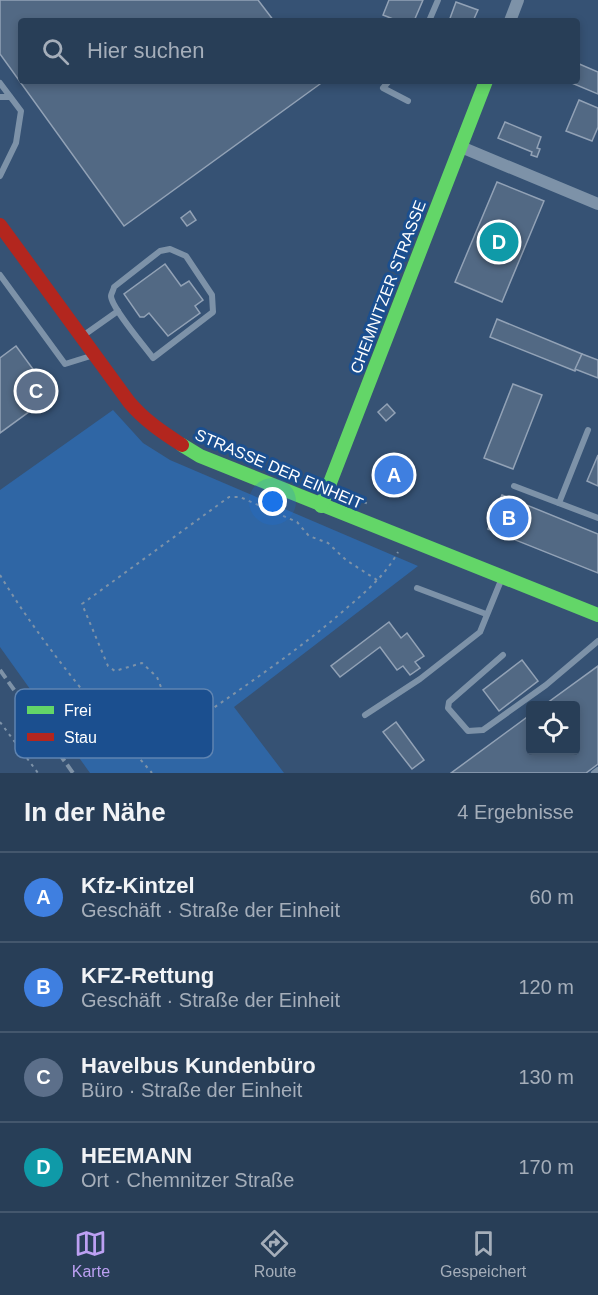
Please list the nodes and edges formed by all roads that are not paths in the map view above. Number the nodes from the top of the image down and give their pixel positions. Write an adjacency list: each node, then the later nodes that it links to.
1 (438, 0): 3 (lane)
2 (518, 0): 4 (street)
3 (430, 18)
4 (511, 18)
5 (0, 83): 9 (lane)
6 (386, 84): 10 (lane)
7 (483, 84): 11 (street, CHEMNITZER STRASSE)
8 (0, 97): 9 (lane)
9 (10, 97): 12 (lane)
10 (408, 101)
11 (461, 147): 13 (street); 22 (street, CHEMNITZER STRASSE)
12 (0, 176)
13 (598, 204)
14 (0, 225): 17 (street, STRASSE DER EINHEIT)
15 (0, 275): 18 (lane)
16 (118, 311): 16 (lane); 17 (lane)
17 (81, 338): 18 (street, STRASSE DER EINHEIT)
18 (94, 355): 22 (street, STRASSE DER EINHEIT)
19 (588, 430): 21 (lane)
20 (514, 486): 21 (lane)
21 (559, 503): 23 (lane)
22 (321, 506): 24 (street, STRASSE DER EINHEIT)
23 (598, 518)
24 (502, 578): 26 (lane); 27 (street, STRASSE DER EINHEIT)
25 (417, 588): 26 (lane)
26 (486, 614): 30 (lane)
27 (598, 615)
28 (598, 641): 29 (lane)
29 (503, 655)
30 (365, 716)
31 (598, 770): 32 (lane)
32 (594, 773)

